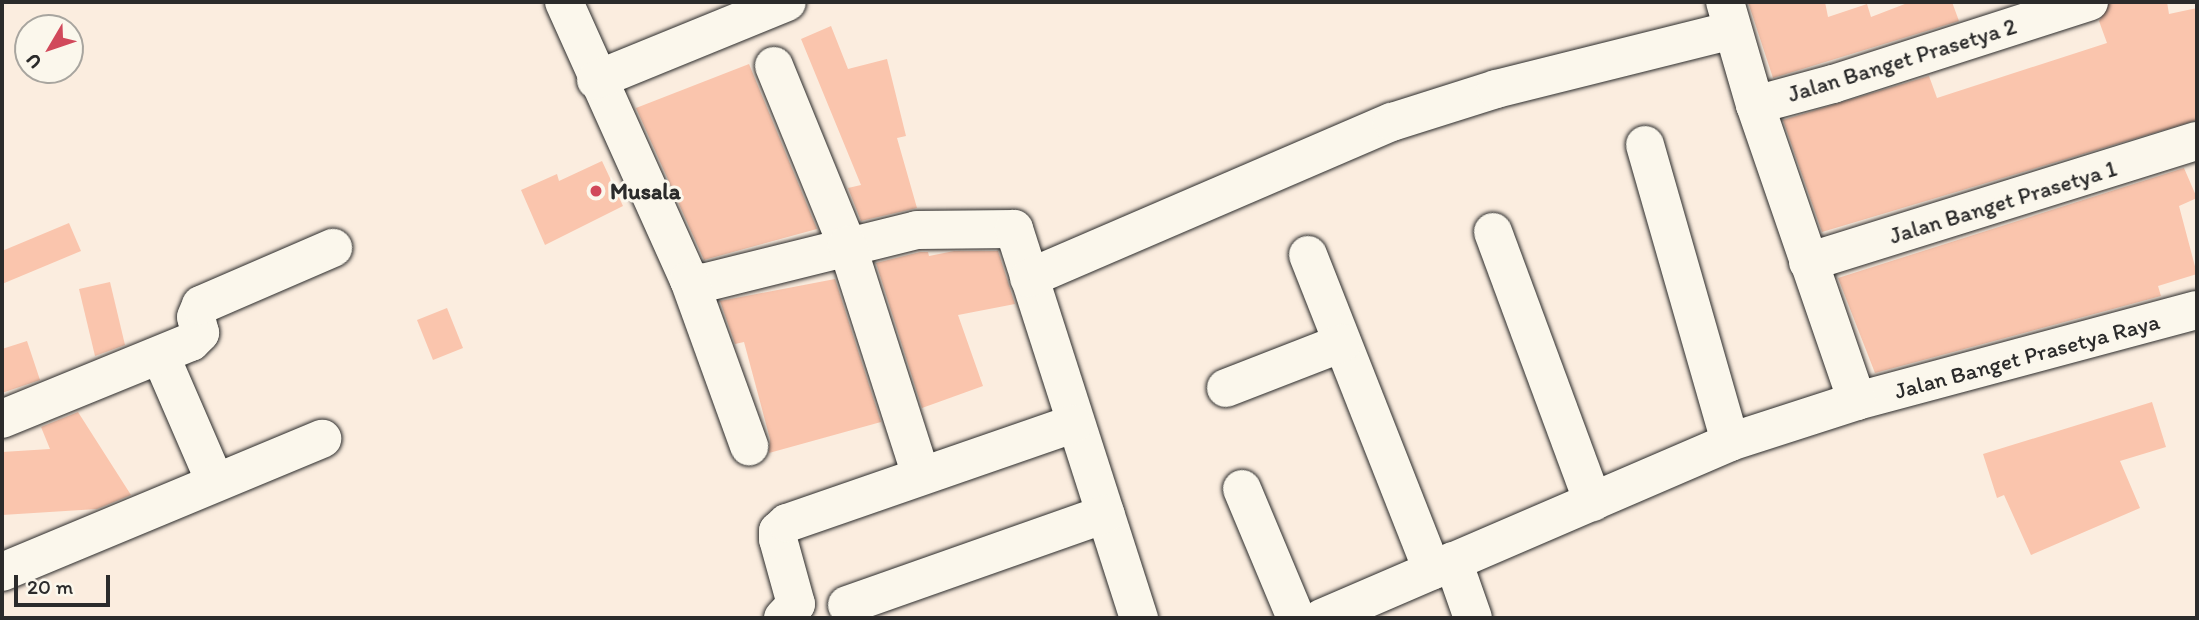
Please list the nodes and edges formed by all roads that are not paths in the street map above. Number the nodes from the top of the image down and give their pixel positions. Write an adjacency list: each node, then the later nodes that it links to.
1 (564, 2): 6 (street)
2 (786, 2): 6 (street)
3 (2089, 2): 7 (street, Jalan Banget Prasetya 2)
4 (1729, 16): 7 (street); 15 (street)
5 (774, 66): 11 (street)
6 (596, 80): 16 (street)
7 (1755, 105): 14 (street)
8 (2197, 141): 14 (street, Jalan Banget Prasetya 1)
9 (1645, 145): 25 (street)
10 (1493, 232): 30 (street)
11 (847, 245): 15 (street); 16 (street); 27 (street)
12 (333, 248): 19 (street)
13 (1308, 255): 18 (street)
14 (1808, 262): 21 (street)
15 (1037, 275): 23 (street)
16 (689, 280): 26 (street)
17 (2197, 310): 21 (street, Jalan Banget Prasetya Raya)
18 (1342, 343): 20 (street); 32 (street)
19 (161, 357): 22 (street); 28 (street)
20 (1226, 388)
21 (1857, 401): 25 (street, Jalan Banget Prasetya Raya)
22 (2, 419)
23 (1073, 424): 27 (street); 31 (street)
24 (322, 439): 28 (street)
25 (1730, 442): 30 (street, Jalan Banget Prasetya Raya)
26 (749, 446)
27 (921, 475): 35 (street)
28 (215, 482): 33 (street)
29 (1242, 489): 37 (street)
30 (1593, 502): 32 (street, Jalan Banget Prasetya Raya)
31 (1105, 514): 34 (street); 36 (street)
32 (1442, 566): 38 (street, Jalan Banget Prasetya Raya); 39 (street)
33 (2, 572)
34 (847, 605)
35 (783, 618)
36 (1139, 618)
37 (1296, 618)
38 (1322, 618)
39 (1473, 618)

